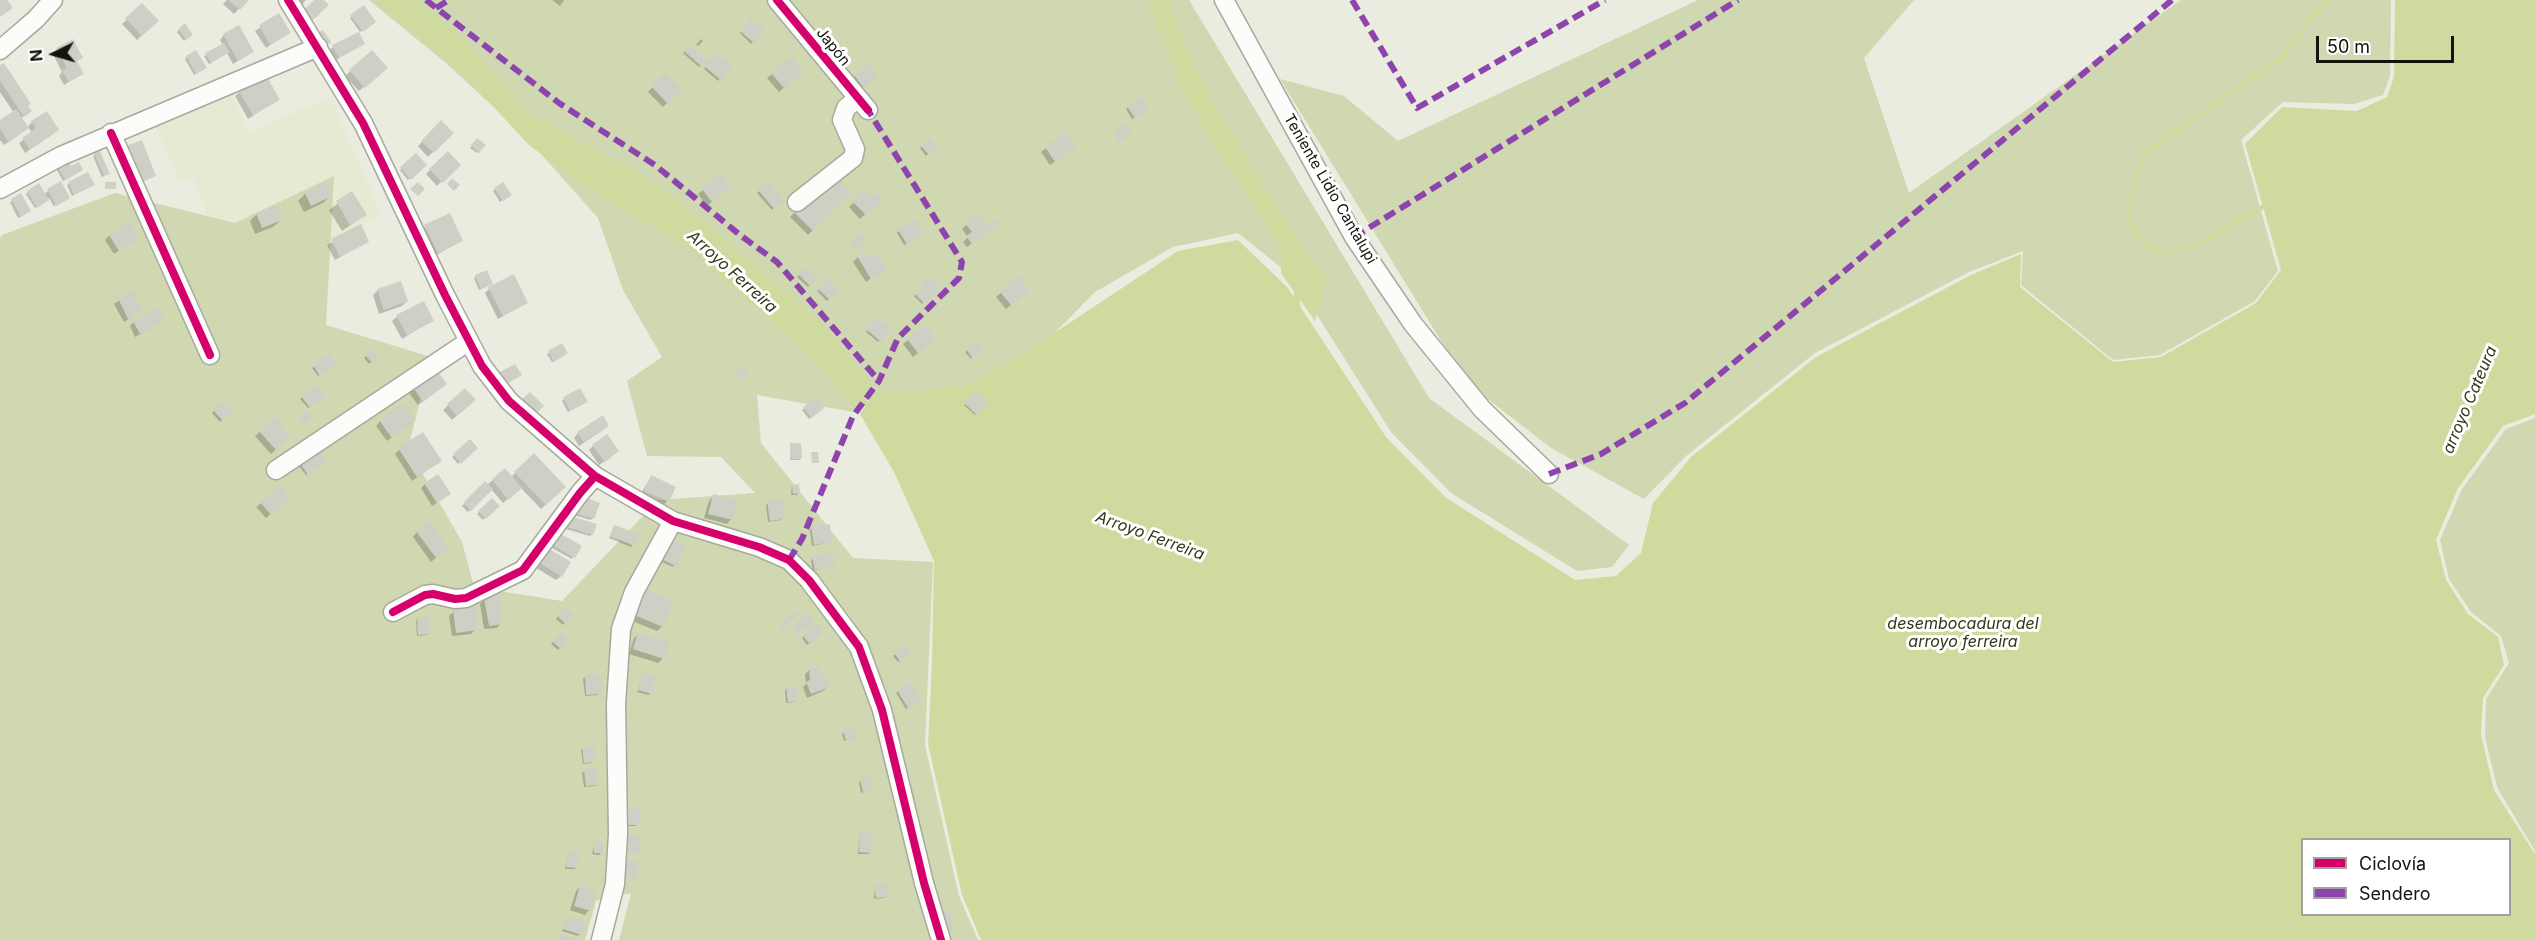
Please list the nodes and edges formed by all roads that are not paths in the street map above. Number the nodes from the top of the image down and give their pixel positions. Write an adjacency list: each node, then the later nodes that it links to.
1 (53, 0): 6 (street)
2 (288, 0): 5 (street)
3 (777, 0): 9 (street, Japón)
4 (1224, 0): 13 (street, Teniente Lidio Cantalupi)
5 (318, 47): 7 (street); 10 (street)
6 (0, 50)
7 (111, 133): 8 (street); 11 (street)
8 (0, 189)
9 (797, 202)
10 (469, 341): 12 (street); 14 (street)
11 (210, 355)
12 (276, 470)
13 (1549, 474)
14 (595, 476): 15 (street); 16 (street)
15 (673, 521): 17 (street); 18 (street)
16 (393, 612)
17 (601, 940)
18 (941, 940)

